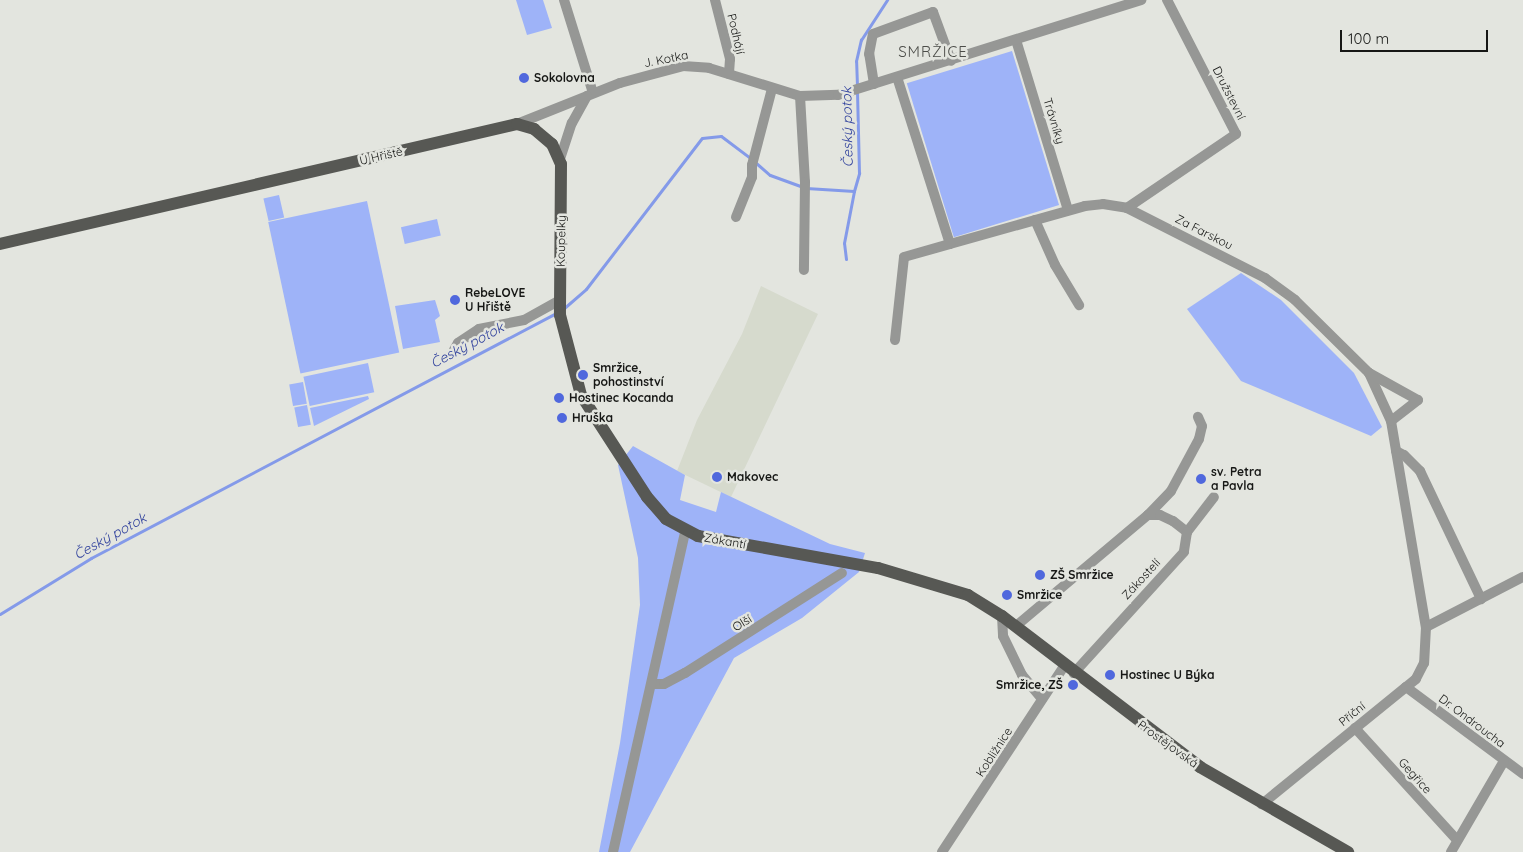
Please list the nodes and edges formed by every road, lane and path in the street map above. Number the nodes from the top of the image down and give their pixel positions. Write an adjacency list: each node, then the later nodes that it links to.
1 (564, 0): 11 (street)
2 (715, 0): 7 (street, Podhájí)
3 (1142, 0): 5 (street)
4 (1167, 0): 15 (street, Družstevní)
5 (1016, 40): 6 (street); 16 (street, Trávníky)
6 (951, 61): 8 (street); 9 (street)
7 (729, 74): 10 (street, J. Kotka); 11 (street, J. Kotka)
8 (898, 77): 9 (street); 20 (street)
9 (871, 85): 12 (street)
10 (772, 89): 12 (street); 17 (street)
11 (590, 94): 13 (street); 14 (street, Koupelky)
12 (800, 96): 21 (street)
13 (517, 124): 14 (main road); 19 (main road, U Hřiště)
14 (560, 159): 22 (main road, Koupelky)
15 (1127, 208): 16 (street, Za Farskou); 27 (street, Za Farskou)
16 (1068, 210): 18 (street, Za Farskou)
17 (736, 217)
18 (1035, 220): 20 (street); 23 (street)
19 (0, 244)
20 (950, 244): 25 (street)
21 (804, 270)
22 (560, 302): 24 (main road, Koupelky); 26 (street)
23 (1079, 305)
24 (561, 324): 33 (main road, Zákantí)
25 (895, 340)
26 (454, 350)
27 (1369, 373): 29 (street, Za Farskou); 29 (street)
28 (1198, 417): 32 (street)
29 (1391, 421): 30 (street, Příční)
30 (1396, 451): 37 (street); 40 (street, Příční)
31 (1214, 497): 34 (street)
32 (1148, 515): 34 (street); 39 (street)
33 (686, 532): 38 (main road, Zákantí); 42 (street)
34 (1187, 532): 41 (street, Zákostelí)
35 (842, 573): 42 (street, Olší)
36 (1523, 577): 37 (street)
37 (1481, 599): 40 (street)
38 (1002, 616): 39 (main road, Prostějovská); 44 (street)
39 (1016, 626): 41 (main road, Prostějovská)
40 (1426, 627): 43 (street, Příční)
41 (1070, 669): 44 (street, Kobližnice); 48 (main road, Prostějovská)
42 (652, 684): 50 (street)
43 (1406, 687): 45 (street, Příční); 46 (street, Dr. Ondroucha)
44 (1042, 699): 51 (street, Kobližnice)
45 (1355, 728): 48 (street, Příční); 49 (street, Gegřice)
46 (1504, 761): 47 (street, Dr. Ondroucha); 49 (street)
47 (1523, 774)
48 (1262, 804): 52 (main road, Prostějovská)
49 (1457, 840): 53 (street)
50 (613, 852)
51 (942, 852)
52 (1348, 852)
53 (1451, 852)

